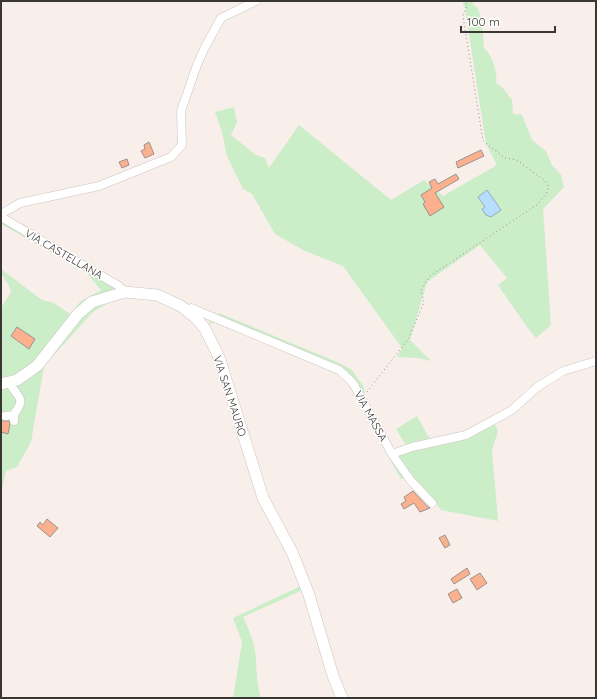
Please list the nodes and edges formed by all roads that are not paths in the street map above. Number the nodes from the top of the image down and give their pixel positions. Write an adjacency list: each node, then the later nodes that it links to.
1 (256, 1): 2 (street)
2 (1, 216): 3 (street, VIA CASTELLANA)
3 (125, 292): 4 (main road, VIA SAN MAURO); 6 (main road, VIA SAN MAURO)
4 (187, 310): 8 (street, VIA MASSA); 10 (main road, VIA SAN MAURO)
5 (596, 361): 8 (street, VIA MASSA)
6 (5, 383): 7 (street)
7 (5, 416)
8 (392, 454): 9 (street)
9 (432, 503)
10 (342, 698)

